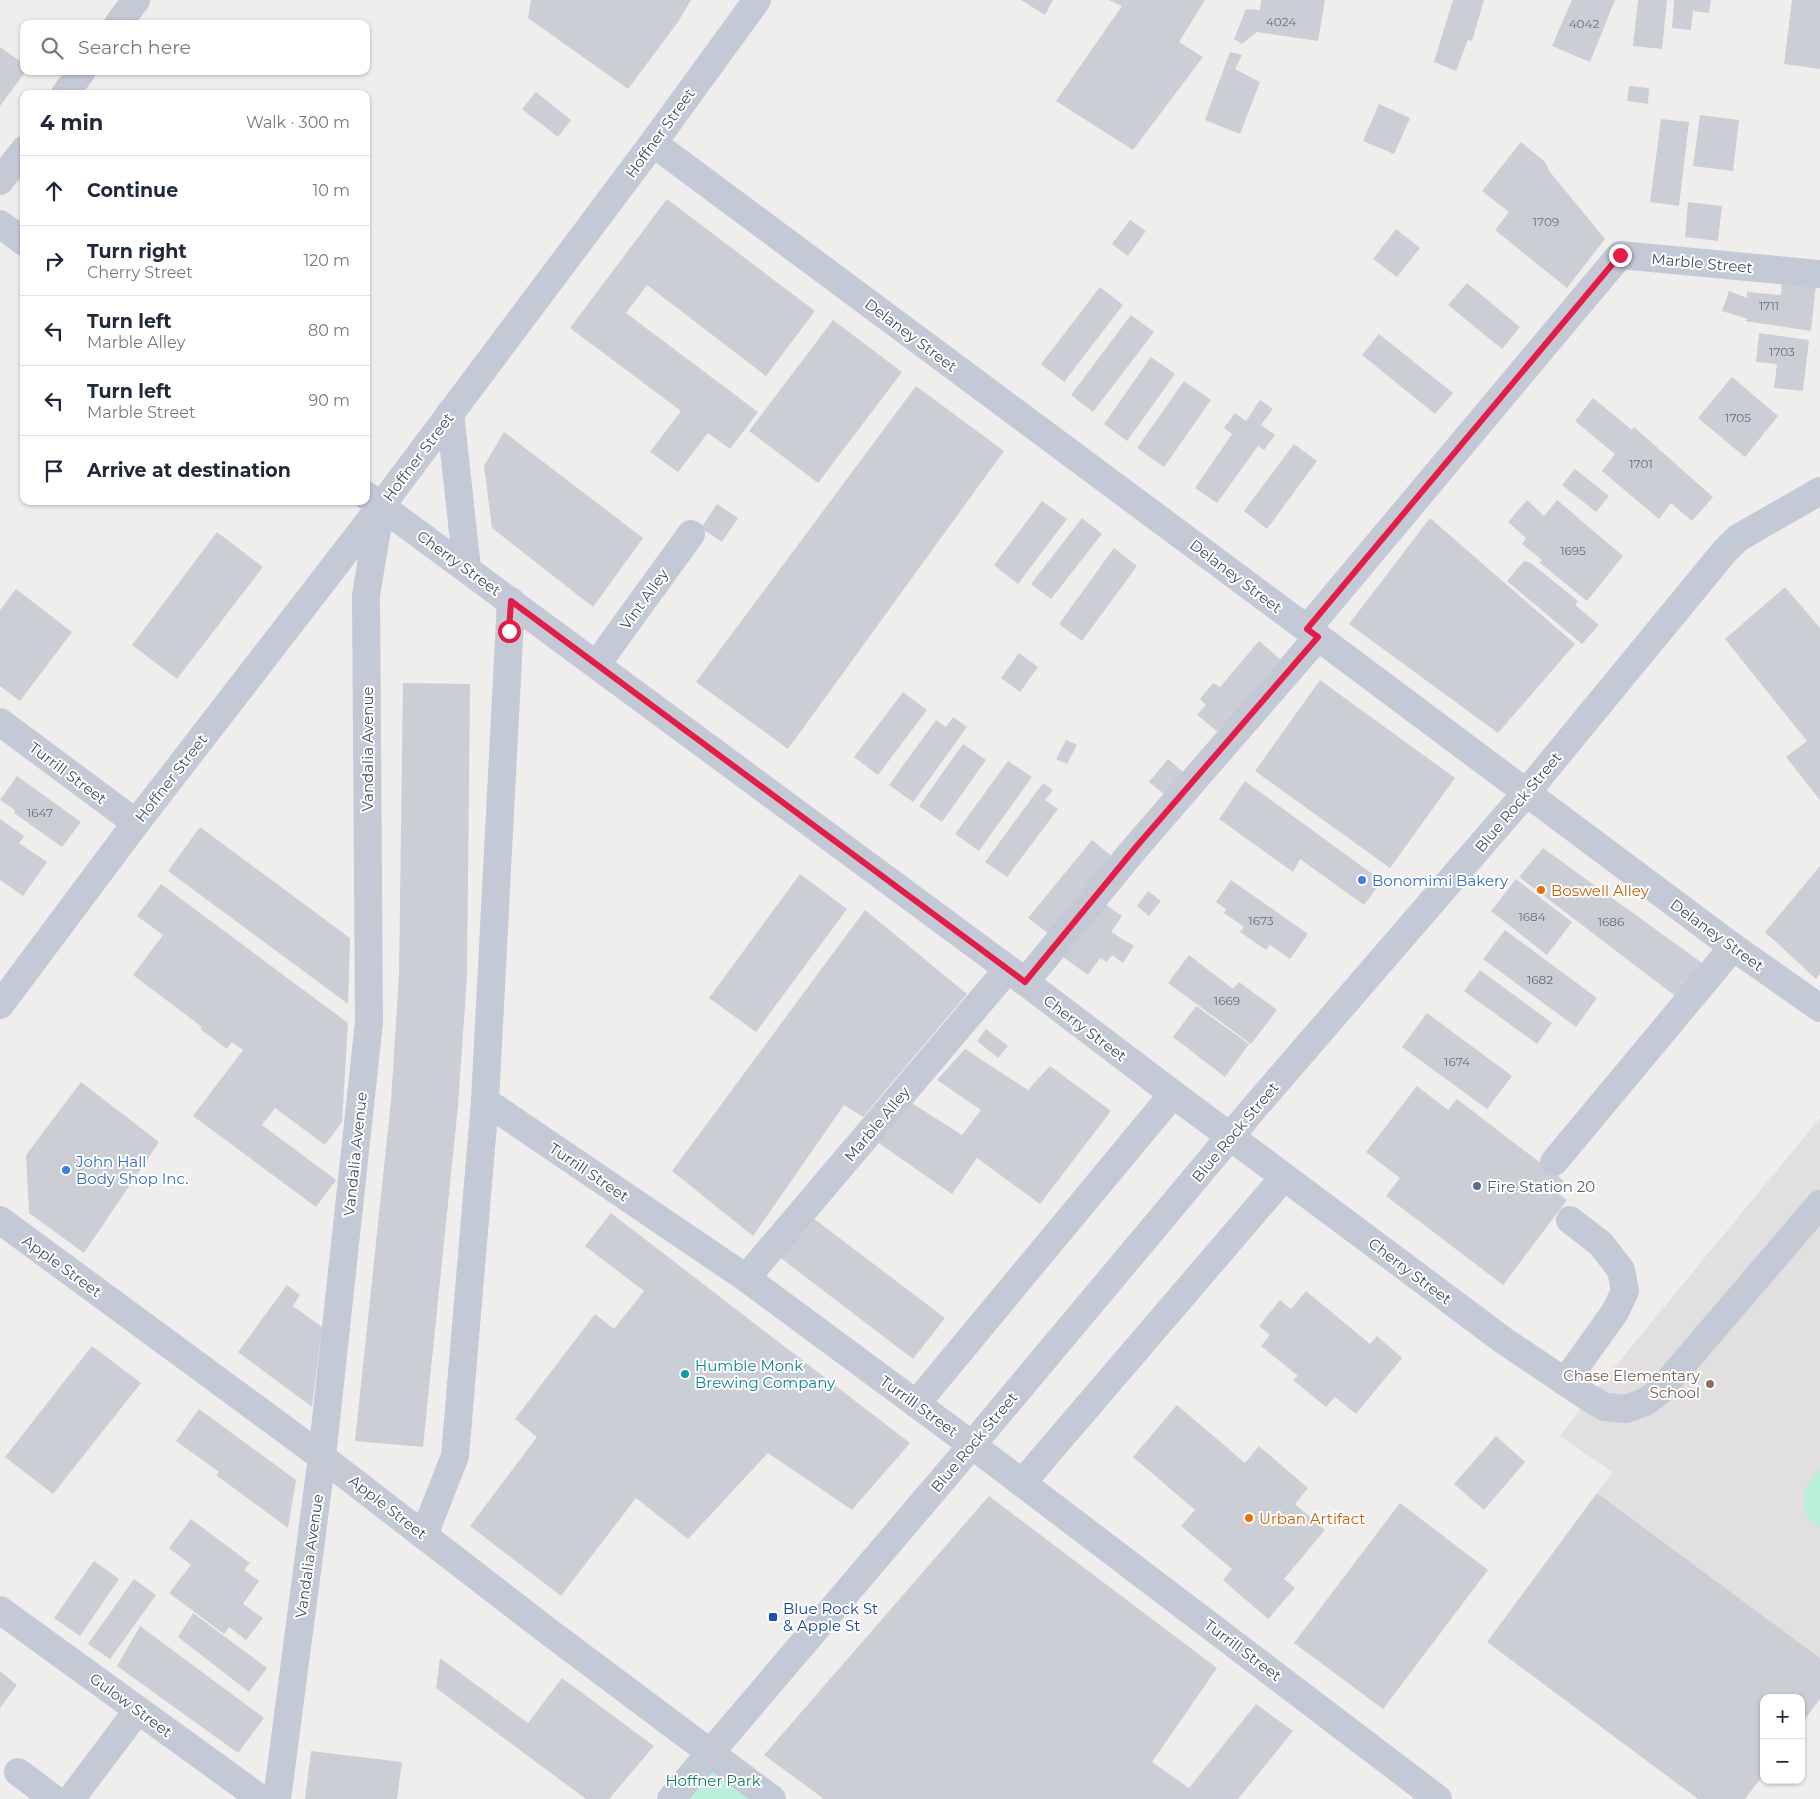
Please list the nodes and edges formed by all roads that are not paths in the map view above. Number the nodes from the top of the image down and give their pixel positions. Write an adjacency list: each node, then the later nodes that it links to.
1 (136, 0): 3 (street)
2 (756, 0): 6 (street, Hoffner Street)
3 (121, 20)
4 (79, 75): 5 (street)
5 (69, 90)
6 (653, 144): 12 (street, Hoffner Street); 18 (street, Delaney Street)
7 (20, 155): 8 (street)
8 (0, 181)
9 (0, 224): 10 (street)
10 (20, 239)
11 (1820, 274): 18 (street, Marble Street)
12 (450, 413): 14 (street, Hoffner Street); 16 (street)
13 (1820, 491): 21 (street, Blue Rock Street)
14 (374, 500): 16 (street, Cherry Street); 22 (street, Hoffner Street); 39 (street, Vandalia Avenue)
15 (691, 534): 19 (street, Vint Alley)
16 (467, 569): 17 (street, Cherry Street)
17 (511, 601): 19 (street, Cherry Street); 28 (street)
18 (1313, 633): 21 (street, Delaney Street); 24 (street, Marble Alley)
19 (597, 664): 24 (street, Cherry Street)
20 (0, 722): 22 (street, Turrill Street)
21 (1526, 793): 23 (street, Delaney Street); 29 (street, Blue Rock Street)
22 (136, 823): 25 (street, Hoffner Street)
23 (1733, 947): 26 (street, Delaney Street); 30 (street)
24 (1016, 976): 27 (street, Cherry Street); 35 (street, Marble Alley)
25 (0, 1006)
26 (1820, 1008)
27 (1172, 1094): 29 (street, Cherry Street); 37 (street)
28 (485, 1101): 35 (street, Turrill Street); 41 (street)
29 (1230, 1136): 31 (street, Cherry Street); 38 (street, Blue Rock Street)
30 (1554, 1162)
31 (1284, 1177): 36 (street, Cherry Street); 40 (street)
32 (1820, 1204): 36 (street, Cherry Street)
33 (0, 1220): 39 (street, Apple Street)
34 (1570, 1220): 36 (street)
35 (746, 1278): 37 (street, Turrill Street)
36 (1565, 1382)
37 (916, 1404): 38 (street, Turrill Street)
38 (972, 1445): 40 (street, Turrill Street); 44 (street, Blue Rock Street)
39 (322, 1457): 41 (street, Apple Street); 49 (street, Vandalia Avenue)
40 (1022, 1483): 52 (street, Turrill Street)
41 (424, 1535): 44 (street, Apple Street)
42 (0, 1610): 43 (street, Gulow Street)
43 (138, 1710): 47 (street); 48 (street, Gulow Street)
44 (710, 1752): 50 (street, Blue Rock Street); 51 (street, Apple Street)
45 (18, 1772): 46 (street)
46 (54, 1799)
47 (71, 1799)
48 (261, 1799)
49 (277, 1799)
50 (671, 1799)
51 (772, 1799)
52 (1438, 1799)

